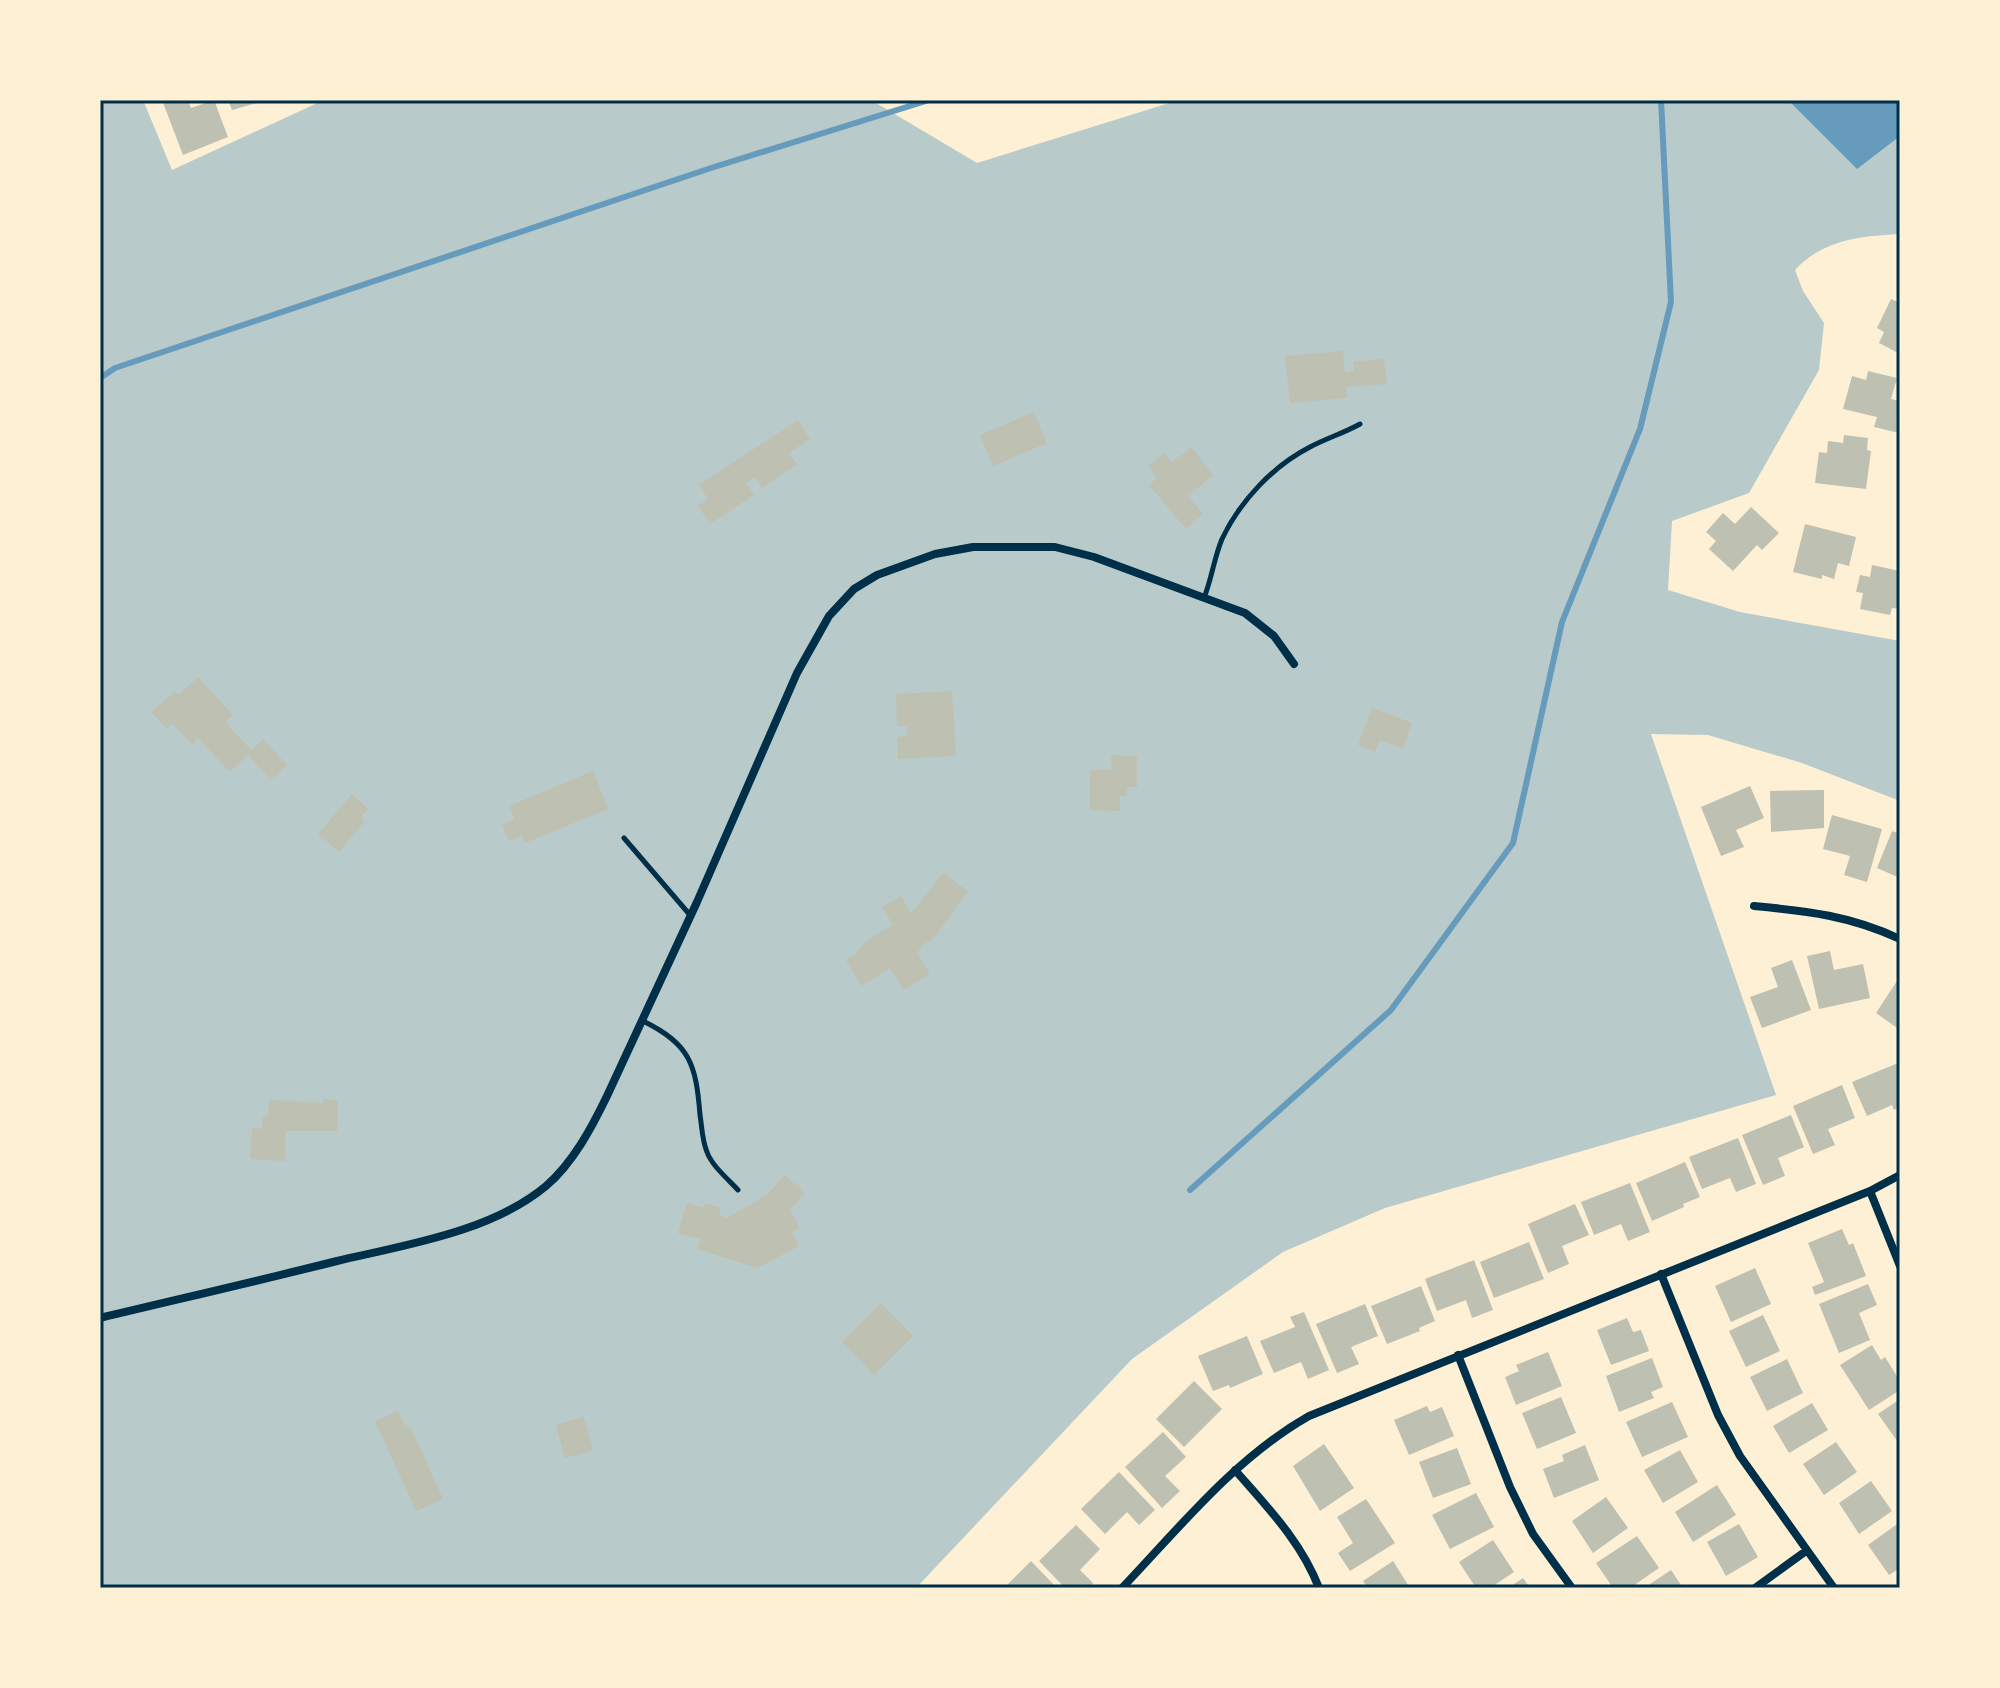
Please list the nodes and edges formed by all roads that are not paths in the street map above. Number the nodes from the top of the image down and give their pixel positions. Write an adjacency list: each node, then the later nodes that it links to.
1 (1360, 424): 2 (lane)
2 (1204, 598): 3 (street); 6 (street)
3 (1294, 664)
4 (624, 838): 6 (lane)
5 (1754, 906): 7 (street)
6 (691, 916): 8 (street)
7 (1900, 939)
8 (642, 1021): 10 (lane); 14 (street)
9 (1900, 1175): 11 (street)
10 (738, 1190)
11 (1870, 1191): 12 (street); 13 (street)
12 (1900, 1266)
13 (1661, 1274): 15 (street); 17 (street)
14 (100, 1318)
15 (1458, 1355): 16 (street); 20 (street)
16 (1235, 1470): 18 (street); 19 (street)
17 (1806, 1551): 21 (street); 22 (street)
18 (1122, 1588)
19 (1319, 1588)
20 (1572, 1588)
21 (1755, 1588)
22 (1834, 1588)

